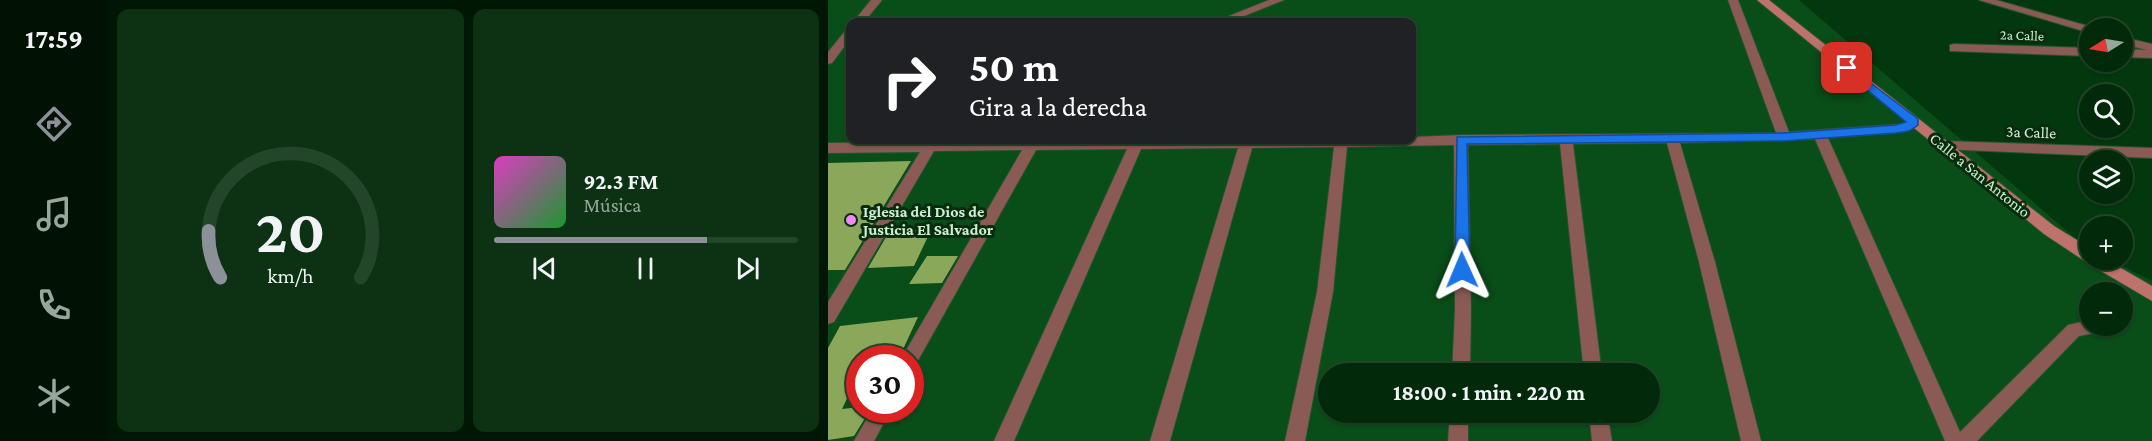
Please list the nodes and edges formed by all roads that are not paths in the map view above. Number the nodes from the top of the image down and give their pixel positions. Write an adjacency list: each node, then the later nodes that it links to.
1 (877, 0): 6 (street)
2 (1279, 0): 7 (street)
3 (1733, 0): 19 (street)
4 (1762, 0): 17 (street, Calle a San Antonio)
5 (1984, 0): 8 (street)
6 (861, 18)
7 (1231, 18)
8 (2079, 27)
9 (846, 37): 16 (street)
10 (2133, 43): 12 (street)
11 (1954, 48): 13 (street, 2a Calle)
12 (2152, 48)
13 (2079, 52)
14 (2133, 53): 15 (street)
15 (2152, 54)
16 (828, 60)
17 (1914, 122): 18 (street); 31 (street, Calle a San Antonio)
18 (1820, 135): 19 (street); 52 (street)
19 (1784, 137): 20 (street)
20 (1672, 138): 21 (street); 51 (street)
21 (1566, 139): 22 (street); 41 (street)
22 (1461, 140): 23 (street); 40 (street)
23 (1416, 141)
24 (892, 144): 32 (street)
25 (934, 144): 37 (street)
26 (1000, 144): 30 (street)
27 (1136, 144): 30 (street); 46 (street)
28 (1246, 144): 47 (street)
29 (1341, 144): 48 (street)
30 (1032, 145): 39 (street)
31 (1944, 146): 33 (street, 3a Calle); 34 (street, Calle a San Antonio)
32 (828, 147)
33 (2152, 153)
34 (2079, 249)
35 (2112, 270): 36 (street)
36 (2152, 294)
37 (828, 317)
38 (2079, 329): 53 (street)
39 (918, 345)
40 (1461, 363)
41 (1592, 363)
42 (874, 423): 45 (street)
43 (1459, 423): 49 (street)
44 (1600, 423): 50 (street)
45 (864, 441)
46 (1004, 441)
47 (1160, 441)
48 (1295, 441)
49 (1458, 441)
50 (1602, 441)
51 (1751, 441)
52 (1955, 441)
53 (1964, 441)

